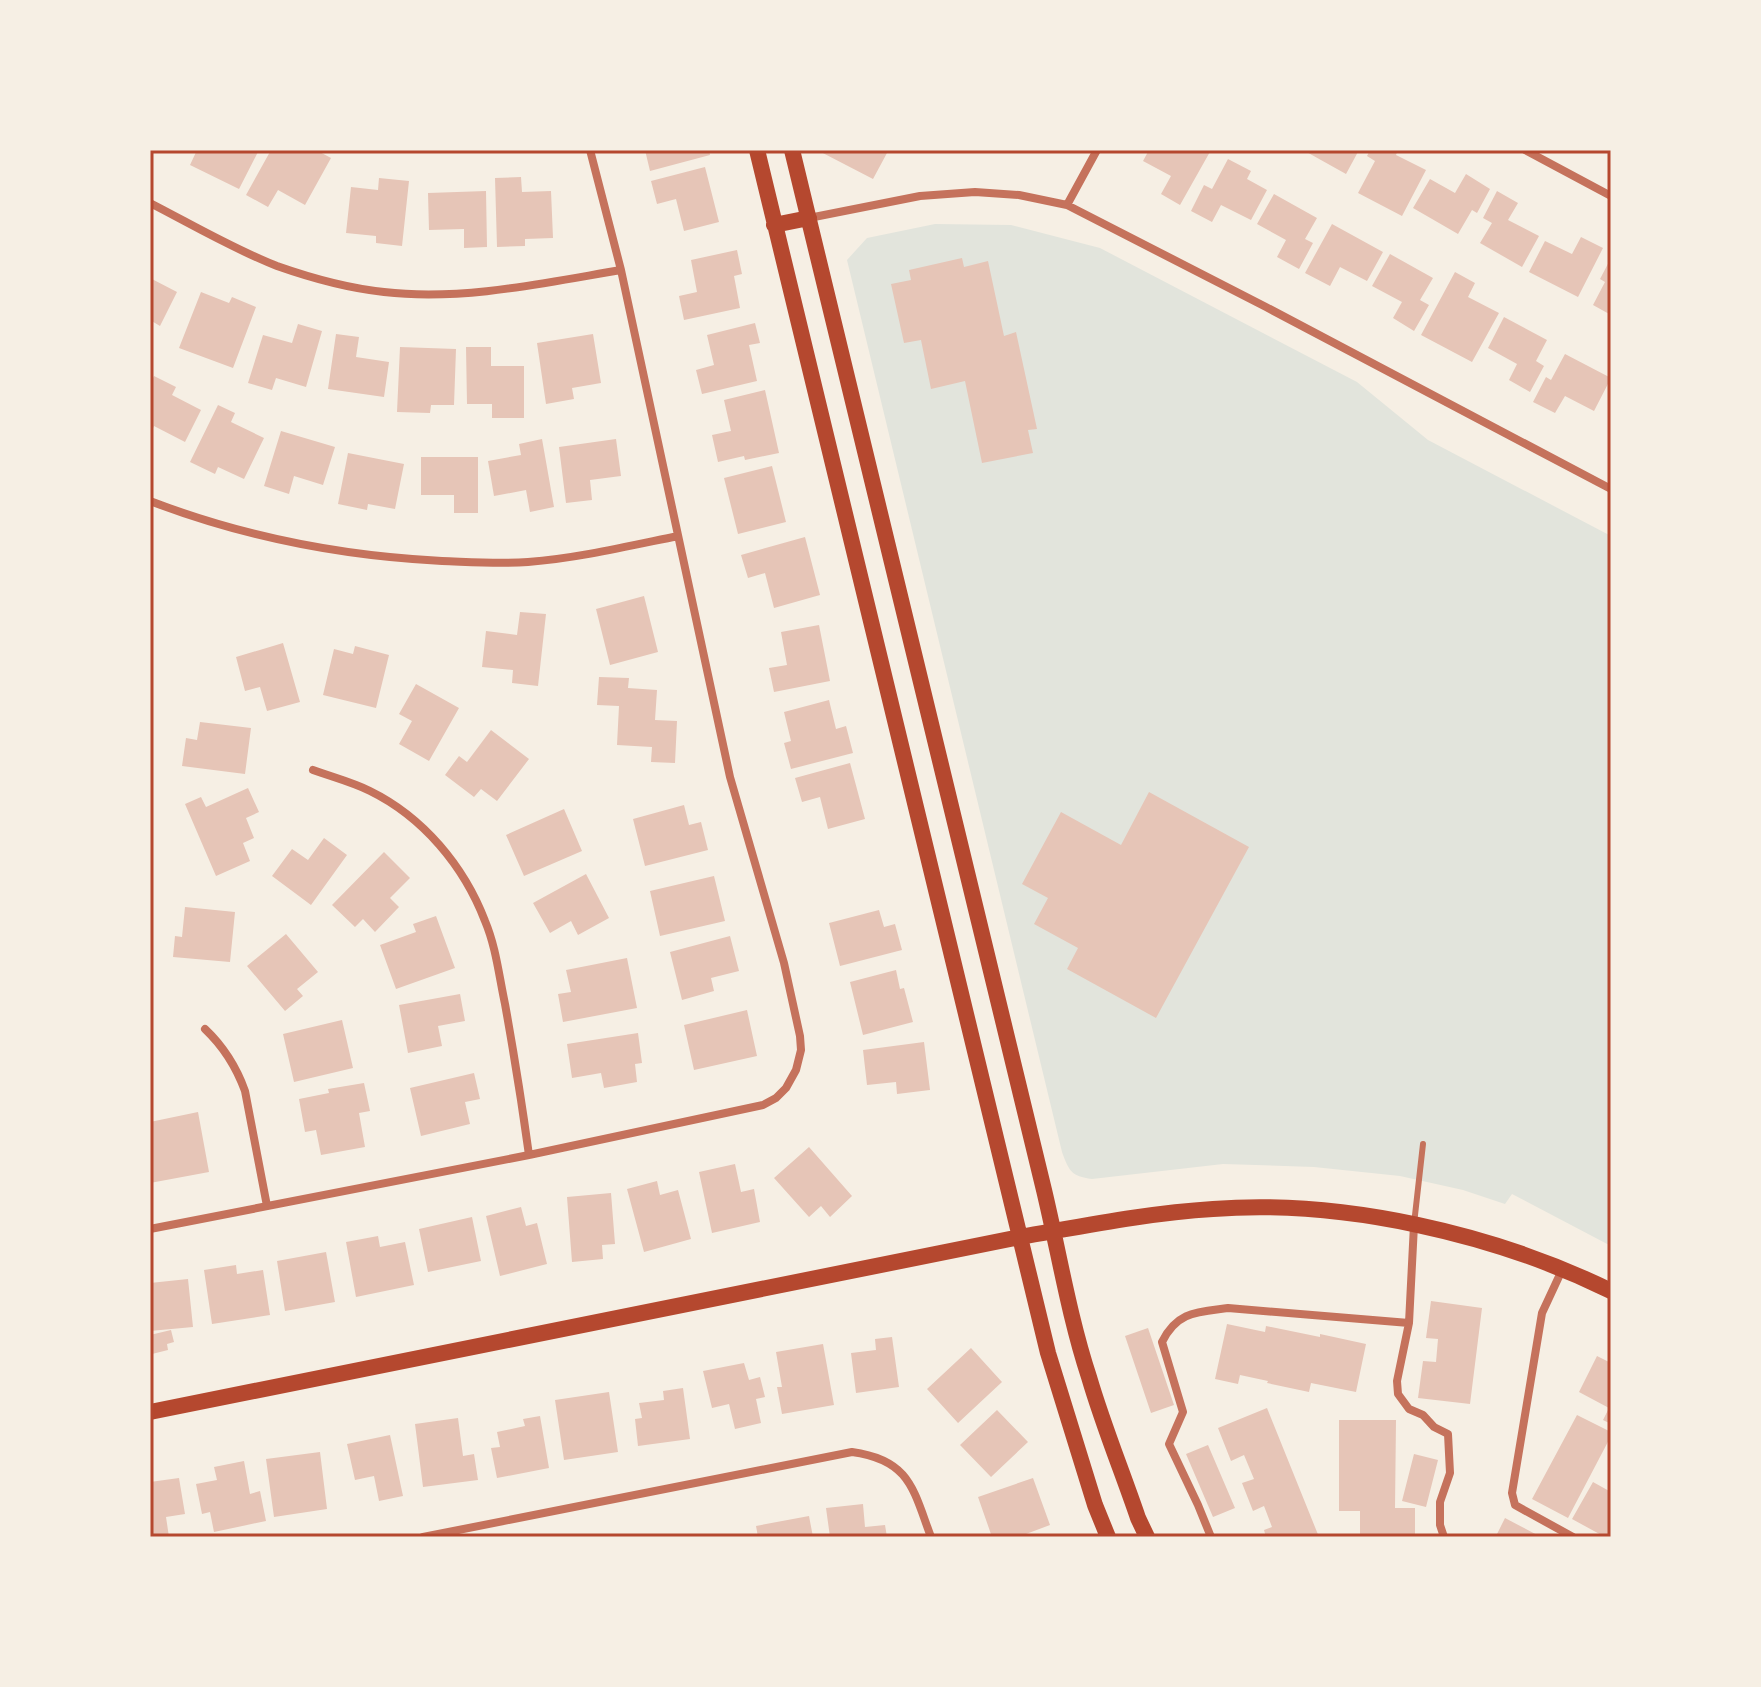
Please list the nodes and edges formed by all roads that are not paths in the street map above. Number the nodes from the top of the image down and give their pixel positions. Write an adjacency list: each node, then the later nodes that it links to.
1 (590, 150): 11 (street)
2 (757, 150): 10 (main road)
3 (792, 150): 9 (main road)
4 (1097, 150): 8 (street)
5 (1525, 150): 6 (street)
6 (1611, 196)
7 (150, 203): 11 (street)
8 (1067, 205): 9 (street); 12 (street)
9 (809, 218): 10 (main road); 22 (main road)
10 (774, 225): 23 (main road)
11 (621, 270): 14 (street)
12 (1611, 489)
13 (150, 501): 14 (street)
14 (678, 536): 18 (street)
15 (313, 770): 18 (street)
16 (205, 1029): 19 (street)
17 (1423, 1144): 20 (lane)
18 (529, 1155): 19 (street)
19 (267, 1206): 21 (street)
20 (1414, 1225): 22 (main road); 24 (main road); 26 (street)
21 (150, 1229)
22 (1054, 1231): 23 (main road); 32 (main road)
23 (1020, 1237): 27 (main road); 31 (main road)
24 (1563, 1269): 25 (main road); 35 (street)
25 (1611, 1291)
26 (1409, 1323): 33 (street); 34 (street)
27 (150, 1412)
28 (457, 1534): 29 (street); 30 (street)
29 (423, 1537)
30 (931, 1537)
31 (1108, 1537)
32 (1147, 1537)
33 (1211, 1537)
34 (1444, 1537)
35 (1573, 1537)

